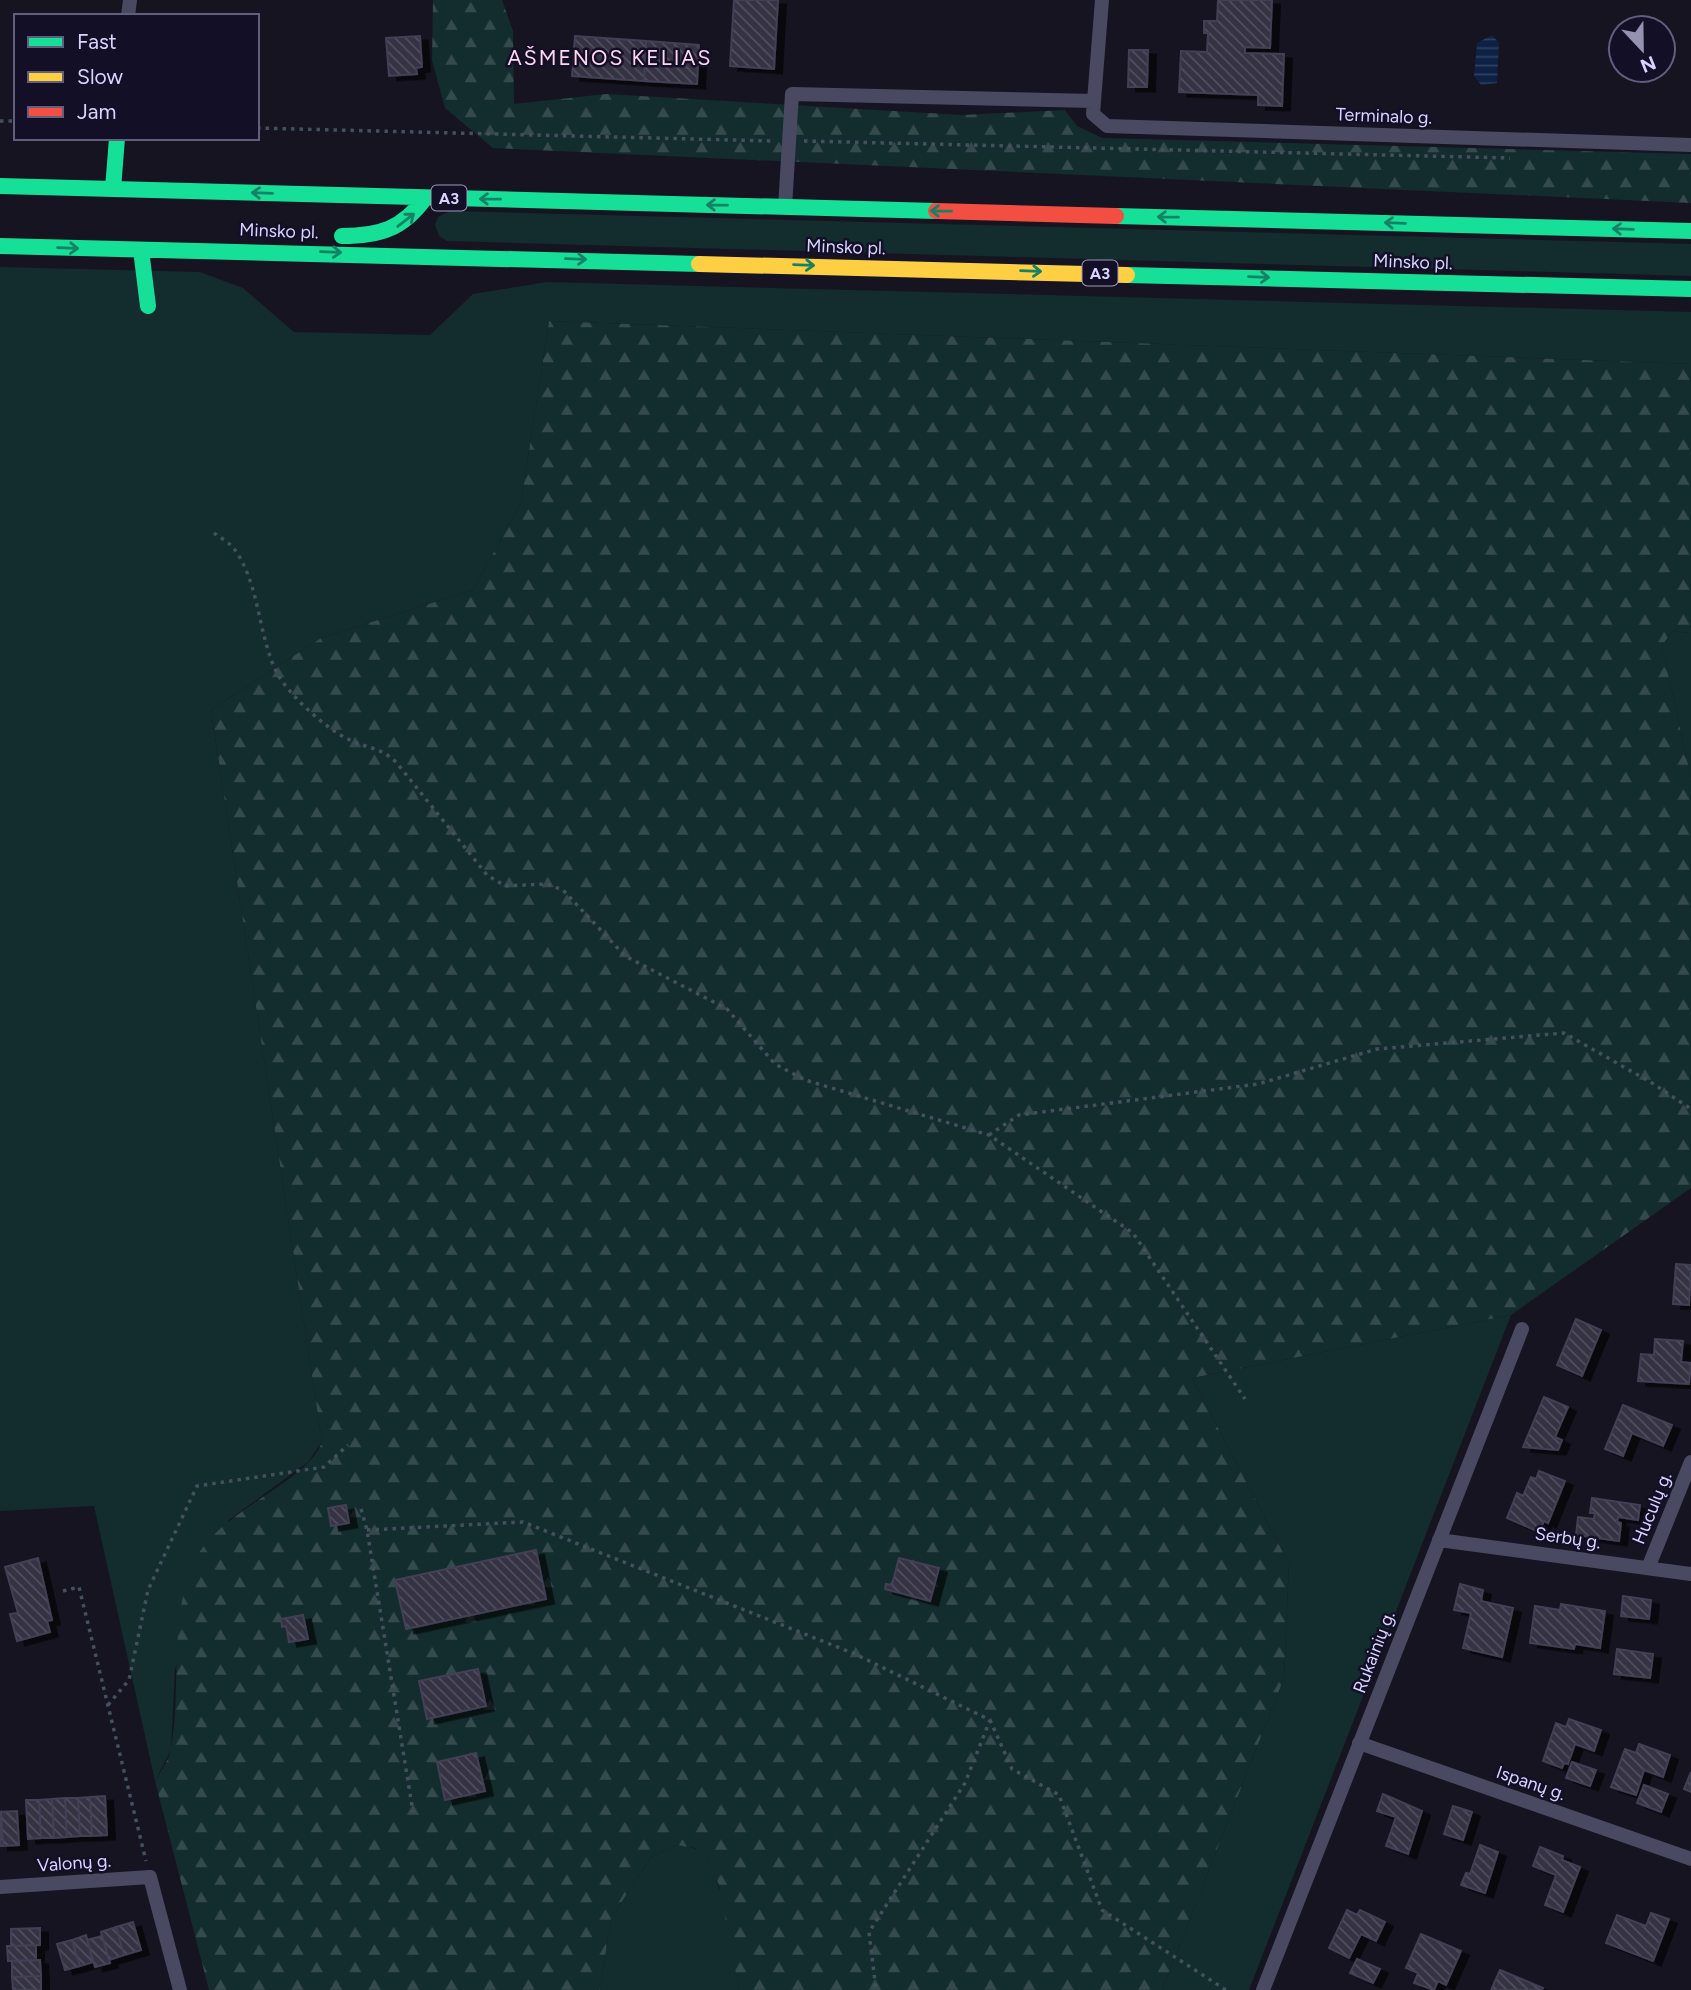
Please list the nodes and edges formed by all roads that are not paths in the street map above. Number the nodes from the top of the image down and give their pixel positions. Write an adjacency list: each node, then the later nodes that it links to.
1 (1102, 0): 2 (street)
2 (1094, 100): 4 (street, Terminalo g.); 8 (street)
3 (117, 140): 6 (highway)
4 (1691, 145)
5 (0, 186): 6 (highway, A3)
6 (113, 189): 7 (highway, A3, one-way to 6)
7 (425, 198): 8 (highway, A3, one-way to 7); 11 (highway, one-way to 7)
8 (785, 207): 9 (highway, A3, one-way to 8)
9 (1691, 231)
10 (267, 235): 13 (highway)
11 (319, 236)
12 (0, 246): 14 (highway, Minsko pl. / A3, one-way to 14)
13 (197, 249): 14 (highway, Minsko pl. / A3); 15 (highway, Minsko pl. / A3, one-way to 15)
14 (141, 250): 16 (highway)
15 (1691, 289)
16 (148, 306)
17 (1522, 1329): 19 (street, Rukainių g.)
18 (1691, 1462): 20 (street, Huculų g.)
19 (1439, 1539): 20 (street, Serbų g.); 22 (street, Rukainių g.)
20 (1648, 1568): 21 (street, Serbų g.)
21 (1691, 1574)
22 (1359, 1743): 23 (street, Ispanų g.); 25 (street, Rukainių g.)
23 (1691, 1859)
24 (0, 1886): 26 (street, Valonų g.)
25 (1264, 1987): 27 (street)
26 (180, 1990)
27 (1279, 1990)

